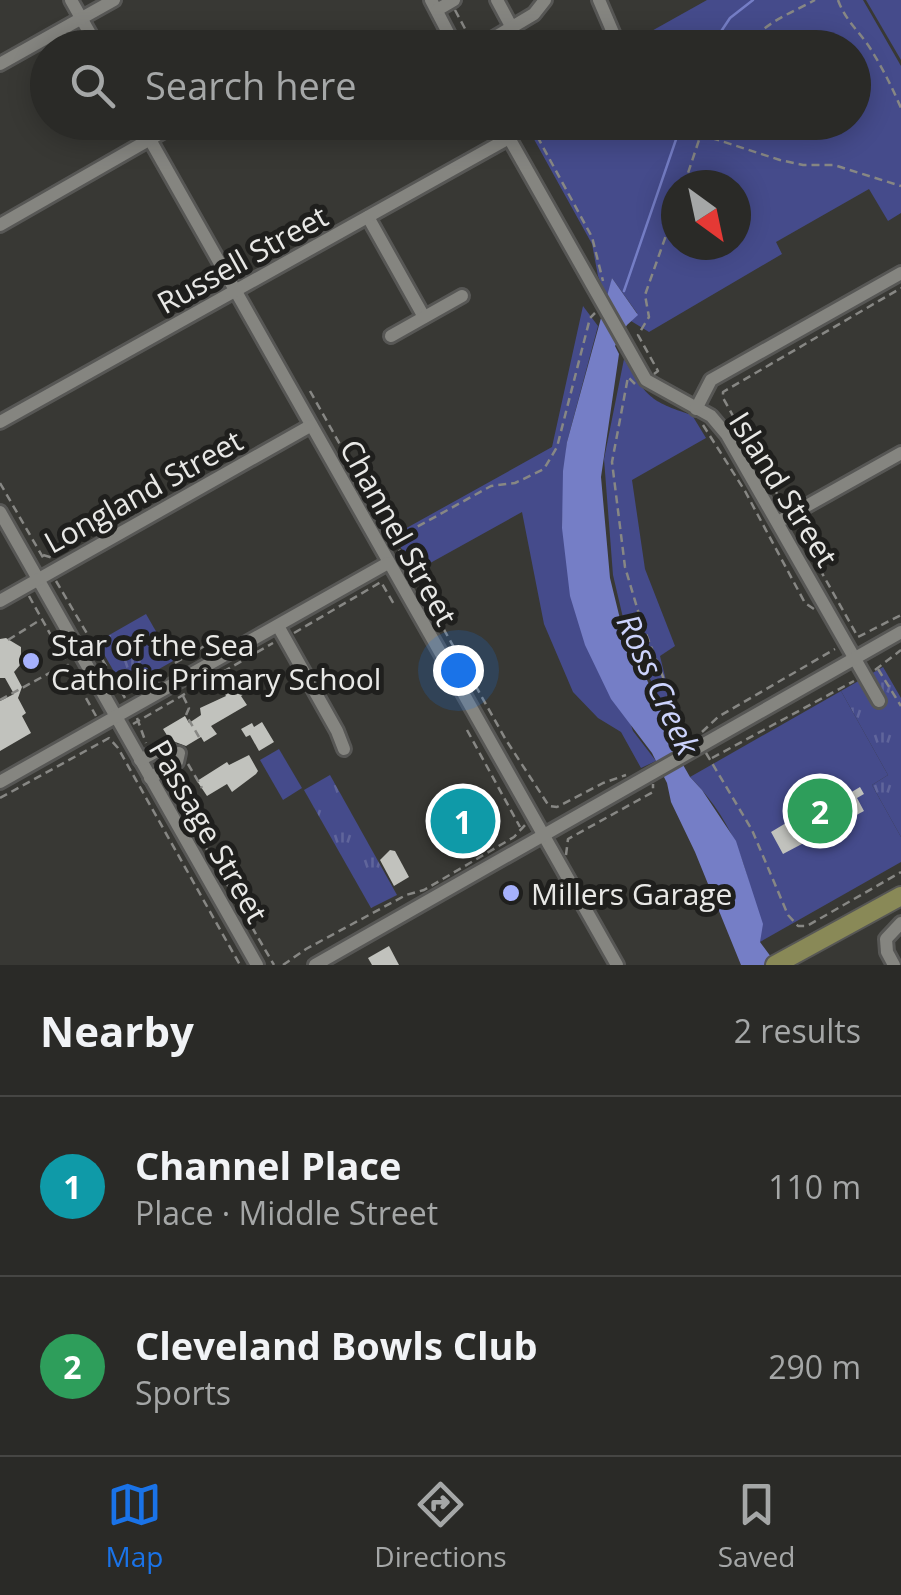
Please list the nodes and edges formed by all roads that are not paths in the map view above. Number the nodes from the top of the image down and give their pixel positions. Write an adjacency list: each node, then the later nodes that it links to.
1 (71, 0): 8 (street)
2 (114, 0): 8 (street)
3 (497, 0): 9 (street)
4 (546, 0): 9 (street)
5 (599, 0): 14 (street)
6 (452, 1): 7 (street)
7 (434, 5): 12 (street)
8 (81, 18): 10 (street); 11 (street)
9 (512, 28): 13 (street)
10 (60, 30)
11 (88, 30)
12 (447, 30)
13 (508, 30)
14 (612, 30)
15 (30, 47): 16 (street)
16 (0, 64)
17 (150, 140): 21 (street); 23 (street, Channel Street)
18 (505, 140): 20 (street, Russell Street)
19 (510, 140): 27 (street, Island Street)
20 (368, 217): 23 (street, Russell Street); 25 (street)
21 (0, 225)
22 (901, 273): 27 (street)
23 (235, 291): 28 (street, Russell Street); 29 (street, Channel Street)
24 (462, 296): 25 (street)
25 (424, 318): 26 (street)
26 (392, 336)
27 (697, 414): 32 (street, Island Street)
28 (0, 422)
29 (310, 426): 33 (street, Channel Street); 34 (street, Longland Street)
30 (901, 453): 32 (street)
31 (0, 512): 34 (street, Passage Street)
32 (778, 522): 38 (street, Island Street)
33 (388, 563): 36 (street); 45 (street, Channel Street)
34 (44, 576): 35 (street, Longland Street); 40 (street, Passage Street)
35 (0, 601)
36 (282, 632): 40 (street); 41 (street)
37 (901, 632): 38 (street)
38 (856, 657): 39 (street, Island Street); 45 (street)
39 (879, 700)
40 (116, 716): 42 (street, Passage Street); 44 (street)
41 (344, 749)
42 (146, 757): 43 (street, Passage Street); 43 (street)
43 (156, 774): 49 (street, Passage Street)
44 (0, 782)
45 (542, 835): 50 (street); 51 (street, Channel Street)
46 (901, 896): 48 (main road)
47 (901, 923): 52 (street)
48 (778, 963)
49 (257, 965)
50 (315, 965)
51 (617, 965)
52 (894, 965)

